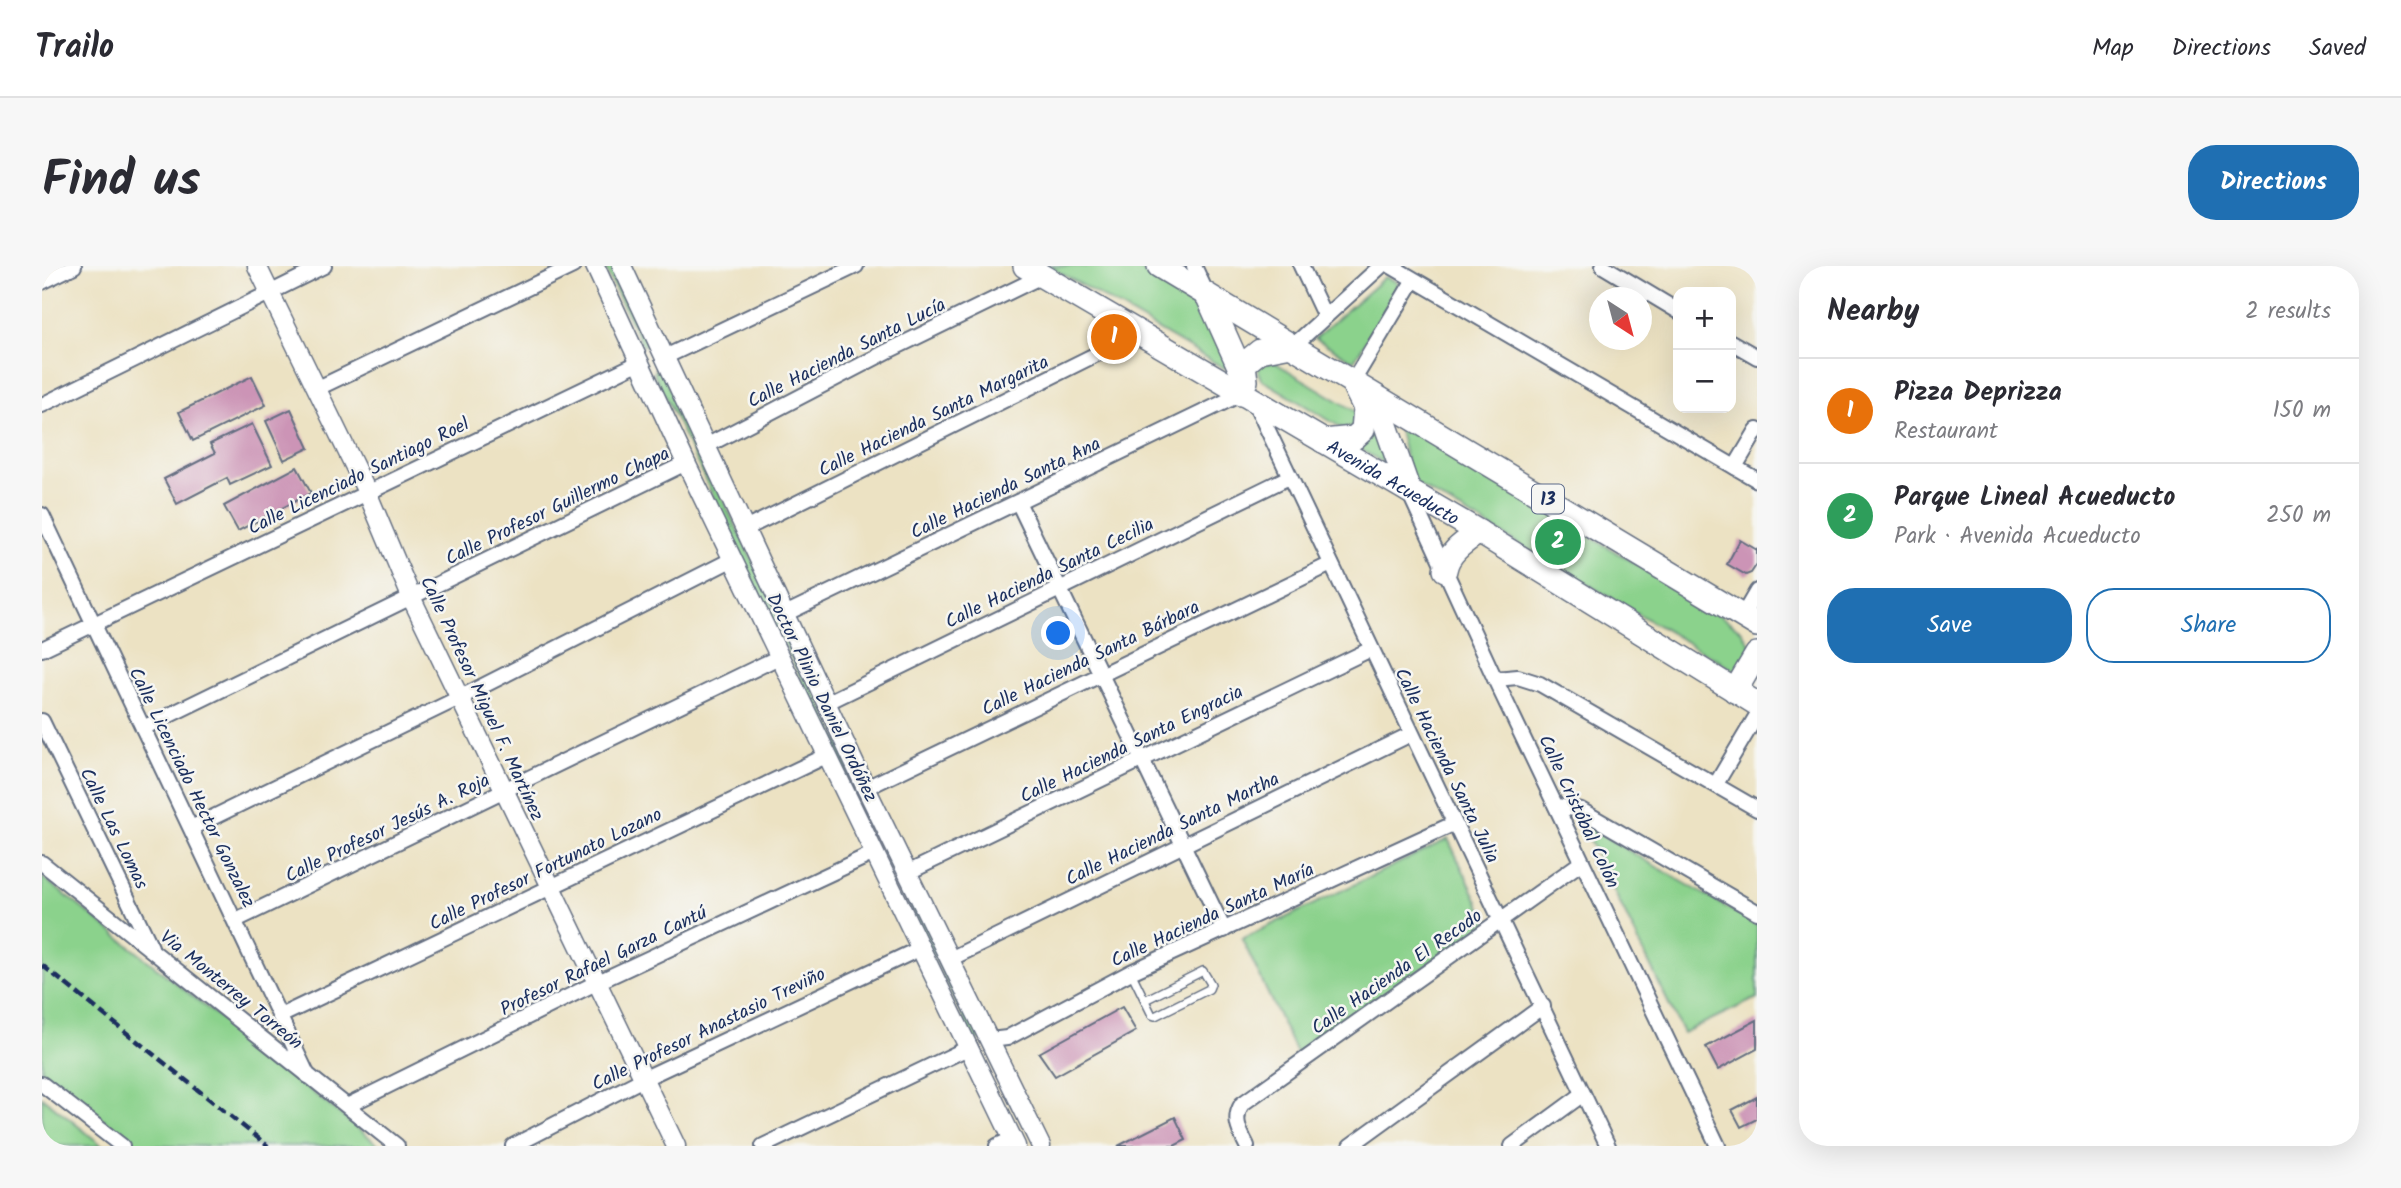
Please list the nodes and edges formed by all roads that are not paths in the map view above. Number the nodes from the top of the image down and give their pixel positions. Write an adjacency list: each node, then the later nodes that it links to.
1 (74, 266): 16 (street)
2 (257, 266): 17 (street, Calle Profesor Miguel F. Martínez)
3 (324, 266): 17 (street)
4 (573, 266): 28 (street)
5 (595, 266): 26 (street, Doctor Plinio Daniel Ordóñez)
6 (856, 266): 24 (street)
7 (1159, 266): 18 (main road, 13)
8 (1194, 266): 18 (street)
9 (1301, 266): 20 (street)
10 (1381, 266): 20 (street)
11 (1391, 266): 15 (street)
12 (1603, 266): 19 (street)
13 (628, 268): 24 (street, Doctor Plinio Daniel Ordóñez)
14 (1033, 271): 21 (main road, Avenida Acueducto); 34 (street, Calle Hacienda Santa Lucía)
15 (1409, 275): 27 (street); 36 (street)
16 (42, 282)
17 (270, 292): 28 (street, Calle Profesor Miguel F. Martínez); 31 (street)
18 (1207, 295): 23 (main road, 13); 29 (main road)
19 (1673, 307)
20 (1325, 317): 23 (street)
21 (1137, 334): 29 (main road, Avenida Acueducto); 43 (street, Calle Hacienda Santa Margarita)
22 (1736, 345): 25 (street)
23 (1292, 346): 27 (main road, 13); 29 (main road)
24 (665, 357): 26 (street); 34 (street, Doctor Plinio Daniel Ordóñez)
25 (1757, 357)
26 (640, 362): 35 (street, Doctor Plinio Daniel Ordóñez); 40 (street, Calle Licenciado Santiago Roel)
27 (1352, 383): 30 (main road, 13); 33 (main road)
28 (316, 389): 40 (street, Calle Profesor Miguel F. Martínez)
29 (1246, 389): 33 (main road, Avenida Acueducto); 37 (street, Calle Hacienda Santa Julia); 41 (street, Calle Hacienda Santa Ana)
30 (1376, 397): 39 (main road); 52 (main road, 13)
31 (42, 405)
32 (1757, 430): 36 (street)
33 (1323, 441): 39 (main road, Avenida Acueducto)
34 (706, 446): 43 (street, Doctor Plinio Daniel Ordóñez)
35 (686, 463): 45 (street, Doctor Plinio Daniel Ordóñez); 50 (street, Calle Profesor Guillermo Chapa)
36 (1735, 467): 38 (street)
37 (1289, 477): 46 (street, Calle Hacienda Santa Julia); 48 (street, Calle Hacienda Santa Cecilia)
38 (1757, 480)
39 (1409, 491): 44 (main road, Avenida Acueducto); 47 (street, Calle Cristóbal Colón)
40 (367, 492): 50 (street, Calle Profesor Miguel F. Martínez); 53 (street, Calle Licenciado Santiago Roel)
41 (1018, 502): 48 (street); 51 (street, Calle Hacienda Santa Ana)
42 (42, 515): 53 (street, Calle Licenciado Hector Gonzalez)
43 (745, 529): 51 (street, Doctor Plinio Daniel Ordóñez)
44 (1479, 532): 47 (main road); 60 (main road, Avenida Acueducto)
45 (733, 559): 57 (street, Doctor Plinio Daniel Ordóñez); 61 (street)
46 (1331, 564): 55 (street, Calle Hacienda Santa Julia); 58 (street, Calle Hacienda Santa Bárbara)
47 (1445, 570): 59 (street, Calle Cristóbal Colón)
48 (1059, 589): 58 (street); 62 (street, Calle Hacienda Santa Cecilia)
49 (1757, 591): 52 (street)
50 (412, 599): 61 (street, Calle Profesor Miguel F. Martínez); 66 (street, Calle Profesor Guillermo Chapa)
51 (785, 614): 62 (street, Doctor Plinio Daniel Ordóñez)
52 (1750, 620)
53 (93, 624): 54 (street, Calle Licenciado Santiago Roel); 66 (street, Calle Licenciado Hector Gonzalez)
54 (42, 649)
55 (1371, 649): 67 (street, Calle Hacienda Santa Julia); 69 (street, Calle Hacienda Santa Engracia)
56 (1757, 654): 60 (main road)
57 (779, 657): 68 (street, Doctor Plinio Daniel Ordóñez); 72 (street, Calle Profesor Jesús A. Roja)
58 (1098, 674): 69 (street); 71 (street, Calle Hacienda Santa Bárbara)
59 (1495, 679): 70 (street); 73 (street, Calle Cristóbal Colón)
60 (1735, 691): 63 (main road, Avenida Acueducto)
61 (459, 698): 72 (street, Calle Profesor Miguel F. Martínez); 76 (street)
62 (826, 703): 71 (street, Doctor Plinio Daniel Ordóñez)
63 (1757, 704)
64 (1757, 715): 70 (street)
65 (42, 721): 88 (street, Calle Las Lomas)
66 (143, 728): 76 (street, Calle Licenciado Hector Gonzalez)
67 (1411, 734): 75 (street, Calle Hacienda Santa Julia); 77 (street, Calle Hacienda Santa Martha)
68 (828, 754): 78 (street, Doctor Plinio Daniel Ordóñez); 82 (street, Calle Profesor Fortunato Lozano)
69 (1140, 760): 77 (street); 81 (street, Calle Hacienda Santa Engracia)
70 (1716, 784): 74 (street)
71 (866, 788): 81 (street, Doctor Plinio Daniel Ordóñez)
72 (505, 792): 82 (street, Calle Profesor Miguel F. Martínez); 84 (street, Calle Profesor Jesús A. Roja)
73 (1556, 806): 79 (street, Calle Cristóbal Colón); 83 (street)
74 (1757, 809)
75 (1452, 824): 85 (street, Calle Hacienda Santa Julia); 86 (street, Calle Hacienda Santa María)
76 (193, 827): 84 (street, Calle Licenciado Hector Gonzalez)
77 (1180, 844): 86 (street); 89 (street, Calle Hacienda Santa Martha)
78 (874, 853): 87 (street, Doctor Plinio Daniel Ordóñez); 91 (street, Profesor Rafael Garza Cantú)
79 (1582, 862): 85 (street, Calle Hacienda El Recodo); 113 (street, Calle Cristóbal Colón)
80 (42, 863): 88 (street, Via Monterrey Torreón)
81 (907, 873): 89 (street, Doctor Plinio Daniel Ordóñez)
82 (550, 887): 91 (street, Calle Profesor Miguel F. Martínez); 94 (street, Calle Profesor Fortunato Lozano)
83 (1757, 912)
84 (236, 920): 94 (street, Calle Licenciado Hector Gonzalez)
85 (1502, 920): 93 (street, Calle Hacienda Santa Julia); 109 (street, Calle Hacienda El Recodo)
86 (1224, 930): 90 (street, Calle Hacienda Santa María)
87 (921, 948): 96 (street, Doctor Plinio Daniel Ordóñez); 98 (street, Calle Profesor Anastasio Treviño)
88 (153, 951): 97 (street, Via Monterrey Torreón)
89 (950, 959): 95 (street, Doctor Plinio Daniel Ordóñez)
90 (1131, 972): 92 (lane); 95 (street, Calle Hacienda Santa María)
91 (596, 983): 98 (street, Calle Profesor Miguel F. Martínez); 101 (street, Profesor Rafael Garza Cantú)
92 (1145, 1000): 92 (lane)
93 (1543, 1006): 100 (street, Calle Hacienda Santa Julia); 110 (street)
94 (280, 1016): 97 (street, Calle Licenciado Hector Gonzalez)
95 (989, 1040): 96 (street); 108 (street, Doctor Plinio Daniel Ordóñez)
96 (970, 1047): 102 (street, Doctor Plinio Daniel Ordóñez); 107 (street)
97 (308, 1076): 101 (street, Via Monterrey Torreón)
98 (645, 1078): 105 (street, Calle Profesor Anastasio Treviño); 106 (street, Calle Profesor Miguel F. Martínez)
99 (42, 1084): 103 (street)
100 (1583, 1094): 111 (street); 112 (street, Calle Hacienda Santa Julia)
101 (349, 1105): 104 (street, Via Monterrey Torreón)
102 (1008, 1144)
103 (122, 1146)
104 (397, 1146)
105 (513, 1146)
106 (676, 1146)
107 (762, 1146)
108 (1041, 1146)
109 (1247, 1146)
110 (1350, 1146)
111 (1512, 1146)
112 (1608, 1146)
113 (1718, 1146)

